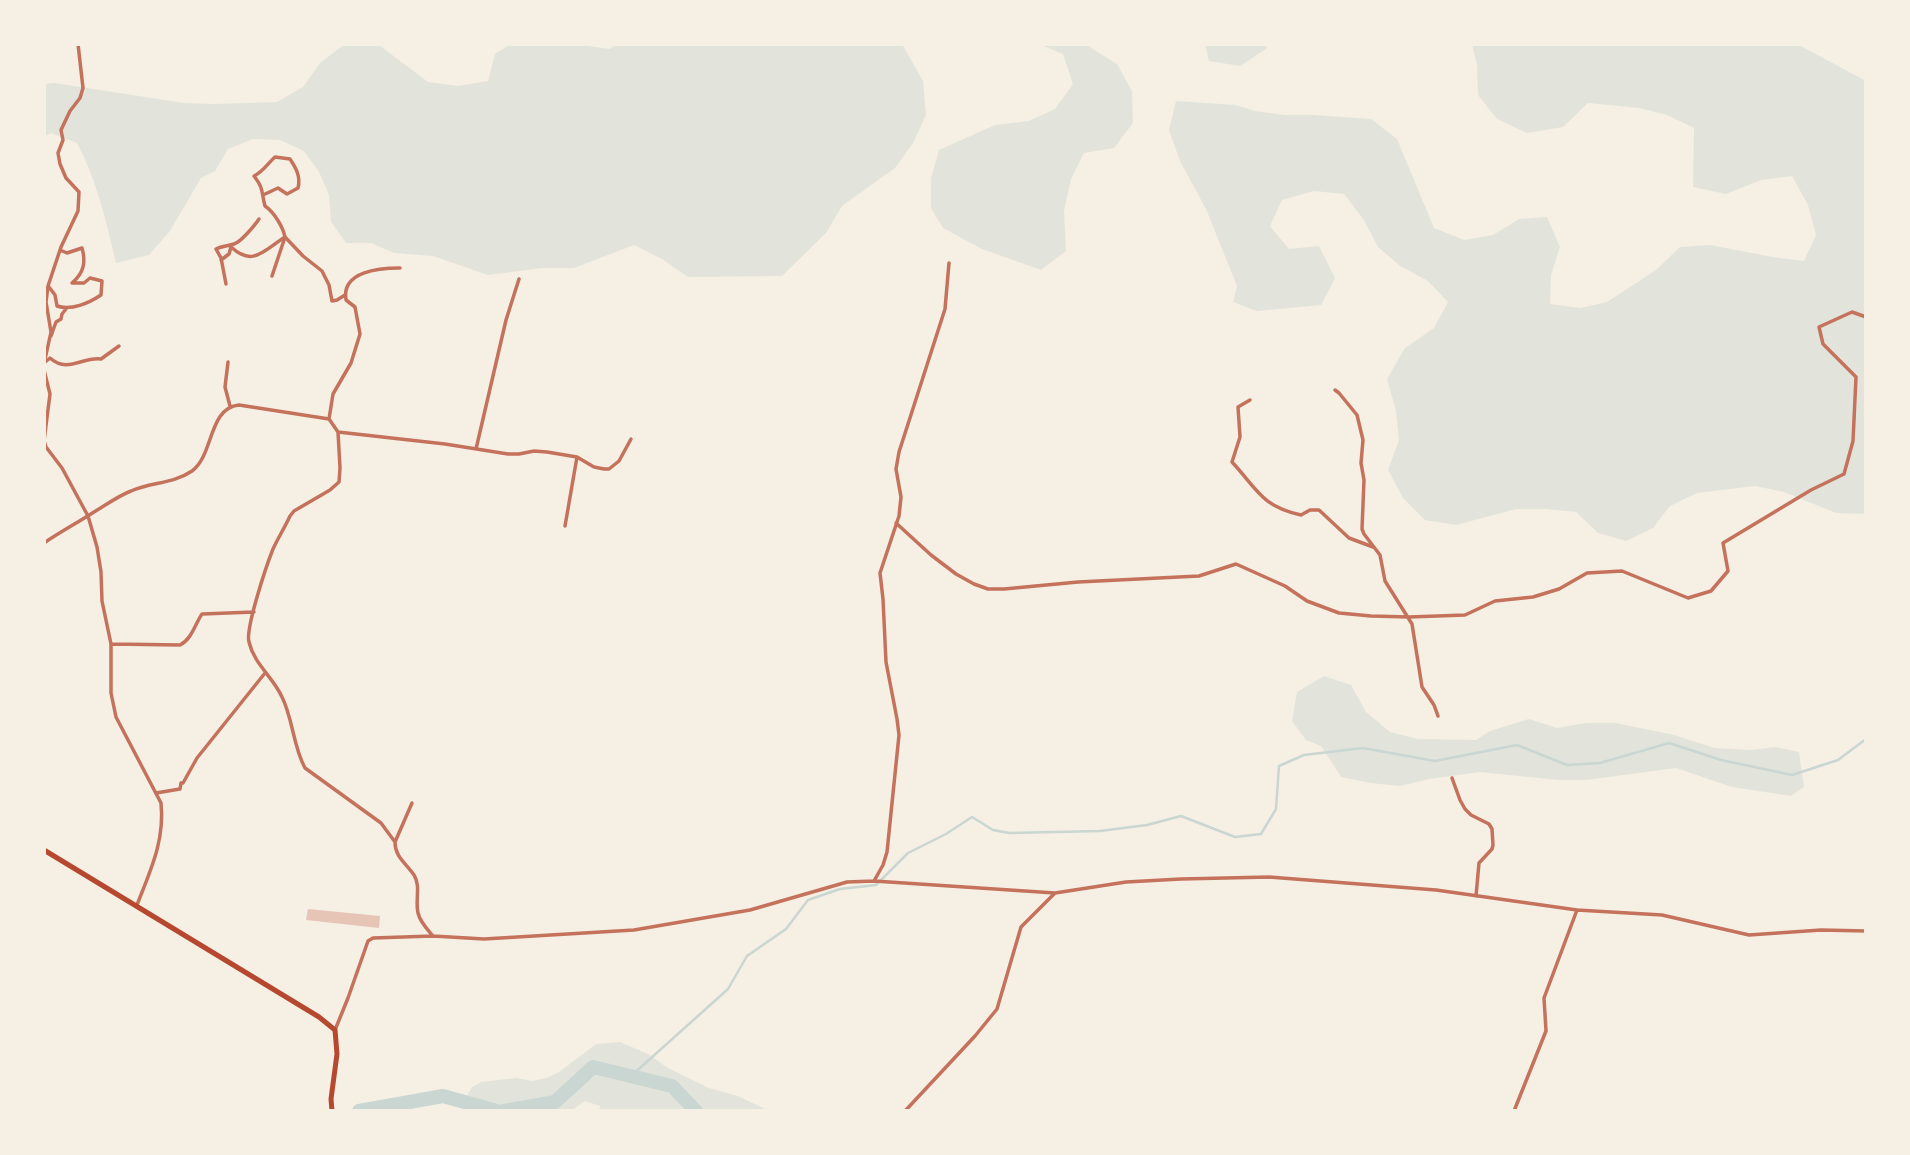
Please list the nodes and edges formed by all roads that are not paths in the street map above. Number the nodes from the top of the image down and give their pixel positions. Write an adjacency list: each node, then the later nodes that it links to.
1 (78, 44): 5 (street)
2 (263, 195): 2 (street); 4 (street)
3 (259, 219): 6 (street)
4 (285, 237): 6 (street); 9 (street); 13 (street)
5 (60, 250): 12 (street); 14 (street)
6 (221, 260): 11 (street)
7 (949, 263): 30 (street)
8 (400, 268): 13 (street)
9 (272, 276)
10 (519, 279): 27 (street)
11 (226, 284)
12 (48, 286): 14 (street); 16 (street)
13 (345, 295): 24 (street)
14 (66, 309): 16 (street)
15 (1866, 317): 35 (street)
16 (49, 339): 19 (street)
17 (119, 346): 19 (street)
18 (228, 362): 23 (street)
19 (44, 363)
20 (44, 370): 29 (street)
21 (1335, 390): 33 (street)
22 (1250, 400): 33 (street)
23 (230, 406): 24 (street); 29 (street)
24 (329, 419): 25 (street)
25 (338, 432): 27 (street); 34 (street)
26 (631, 439): 28 (street)
27 (476, 449): 28 (street)
28 (577, 457): 31 (street)
29 (88, 516): 32 (street); 36 (street)
30 (896, 523): 35 (street); 44 (street)
31 (565, 526)
32 (44, 543)
33 (1375, 548): 35 (street)
34 (254, 612): 36 (street); 37 (street)
35 (1409, 617): 38 (street)
36 (111, 644): 40 (street)
37 (265, 673): 40 (street); 42 (street)
38 (1438, 716)
39 (1452, 778): 46 (street)
40 (156, 793): 47 (street)
41 (412, 803): 42 (street)
42 (395, 842): 50 (street)
43 (44, 850): 47 (main road)
44 (874, 881): 45 (street); 50 (street)
45 (1055, 892): 46 (street); 53 (street)
46 (1476, 896): 48 (street)
47 (136, 905): 51 (main road)
48 (1577, 909): 49 (street); 54 (street)
49 (1866, 931)
50 (433, 936): 51 (street)
51 (335, 1030): 52 (main road)
52 (332, 1111)
53 (905, 1111)
54 (1514, 1111)

